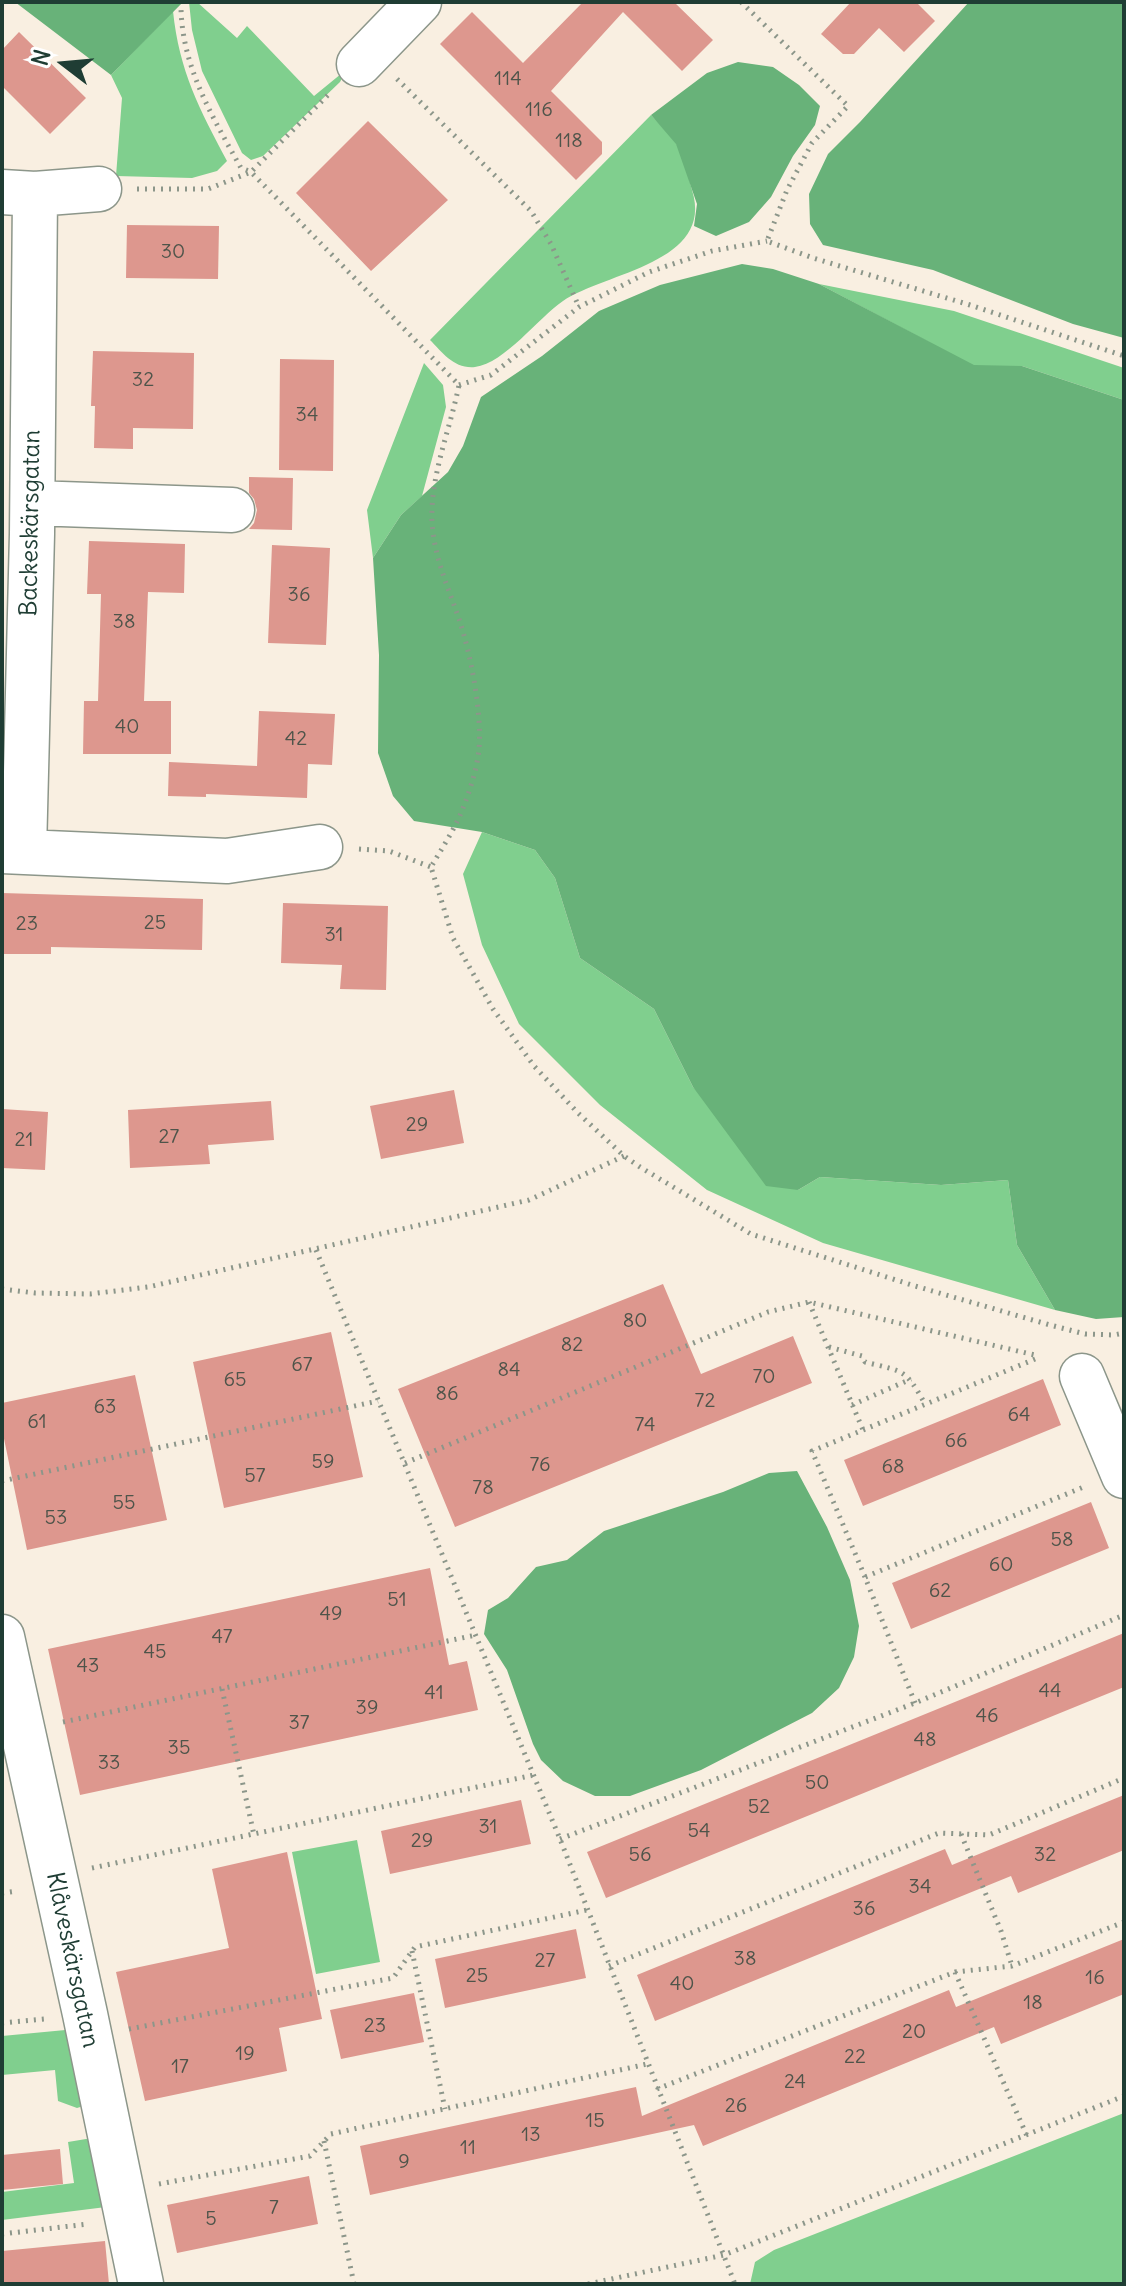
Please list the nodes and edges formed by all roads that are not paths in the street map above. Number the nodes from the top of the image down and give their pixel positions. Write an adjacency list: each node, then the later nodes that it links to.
1 (419, 2): 2 (street)
2 (365, 59)
3 (99, 189): 4 (street)
4 (18, 193): 5 (street, Backeskärsgatan)
5 (33, 503): 6 (street); 8 (street, Backeskärsgatan)
6 (232, 510)
7 (320, 847): 8 (street, Backeskärsgatan)
8 (13, 851)
9 (1082, 1376): 10 (street)
10 (1123, 1474)
11 (2, 1637): 12 (street, Klåveskärsgatan)
12 (141, 2284)

